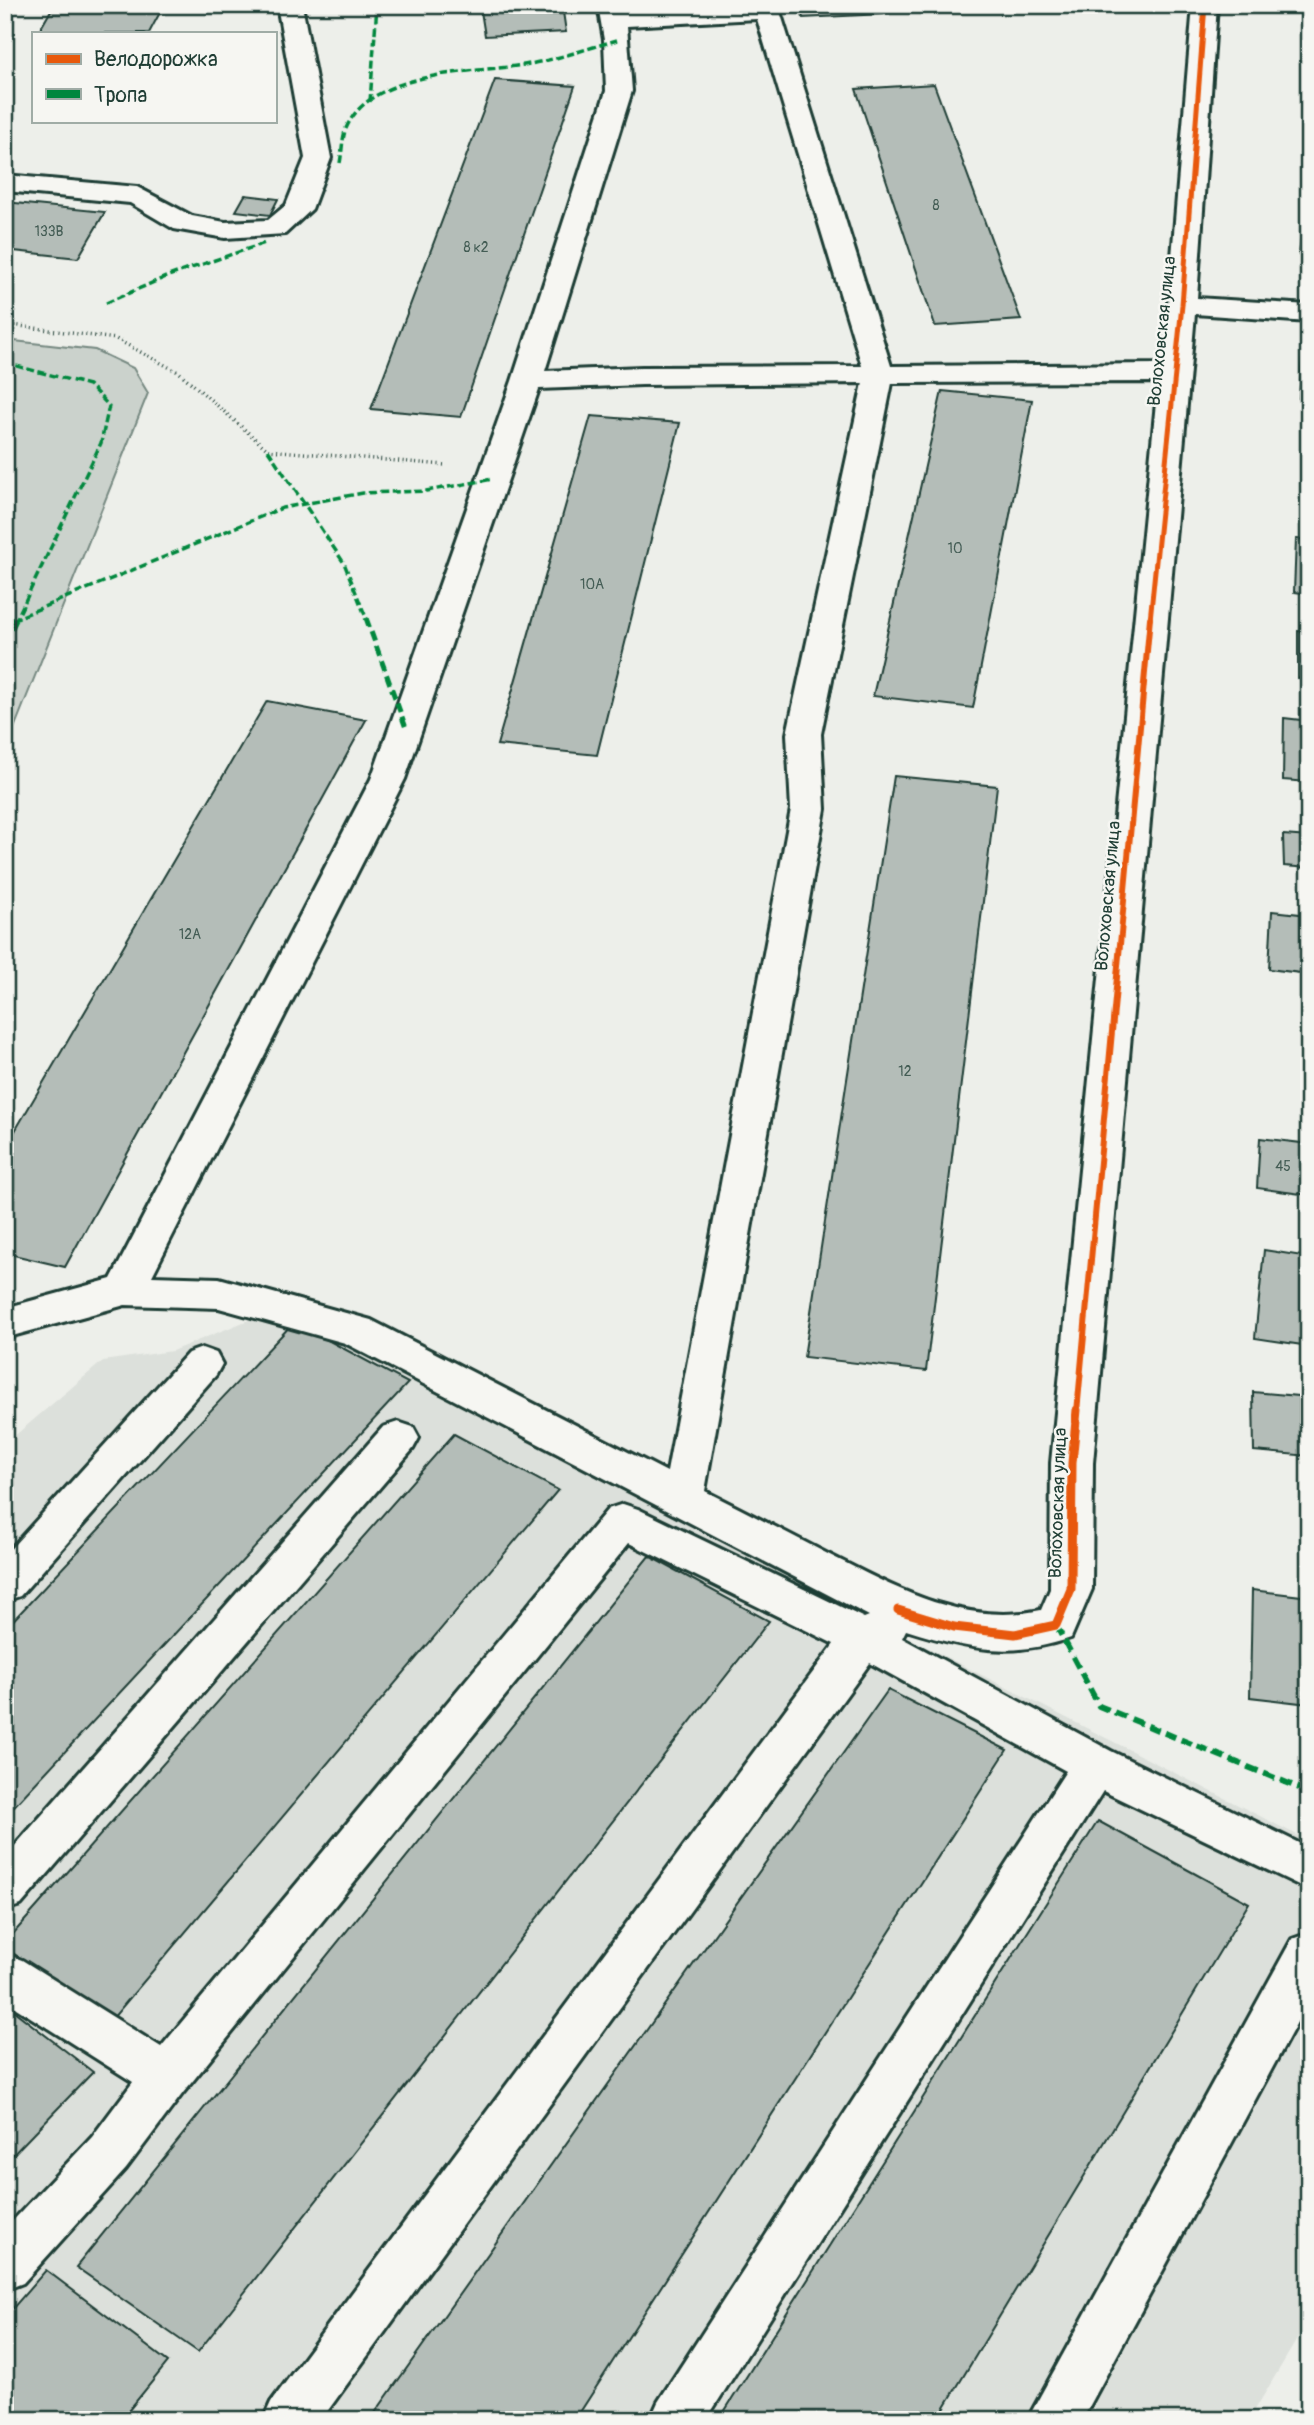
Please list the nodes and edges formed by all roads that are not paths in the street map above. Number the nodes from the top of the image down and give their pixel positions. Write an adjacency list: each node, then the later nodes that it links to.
1 (289, 5): 5 (street)
2 (1205, 5): 6 (street, Волоховская улица)
3 (766, 8): 4 (street); 9 (street)
4 (612, 12): 10 (street)
5 (5, 183)
6 (1182, 305): 7 (street); 8 (street, Волоховская улица)
7 (1309, 314)
8 (1172, 373): 9 (street); 17 (street, Волоховская улица)
9 (879, 375): 10 (street); 15 (street)
10 (527, 381): 11 (street)
11 (125, 1290): 12 (street); 15 (street)
12 (5, 1323)
13 (202, 1364): 16 (street)
14 (398, 1438): 21 (street)
15 (683, 1500): 17 (street)
16 (5, 1584)
17 (898, 1610): 18 (street)
18 (863, 1638): 19 (street); 24 (street); 26 (street)
19 (1095, 1765): 20 (street); 27 (street)
20 (1309, 1870)
21 (5, 1890)
22 (1309, 1954): 28 (street)
23 (5, 1975): 24 (street)
24 (166, 2077): 25 (street)
25 (5, 2266)
26 (289, 2420)
27 (676, 2420)
28 (1053, 2420)

